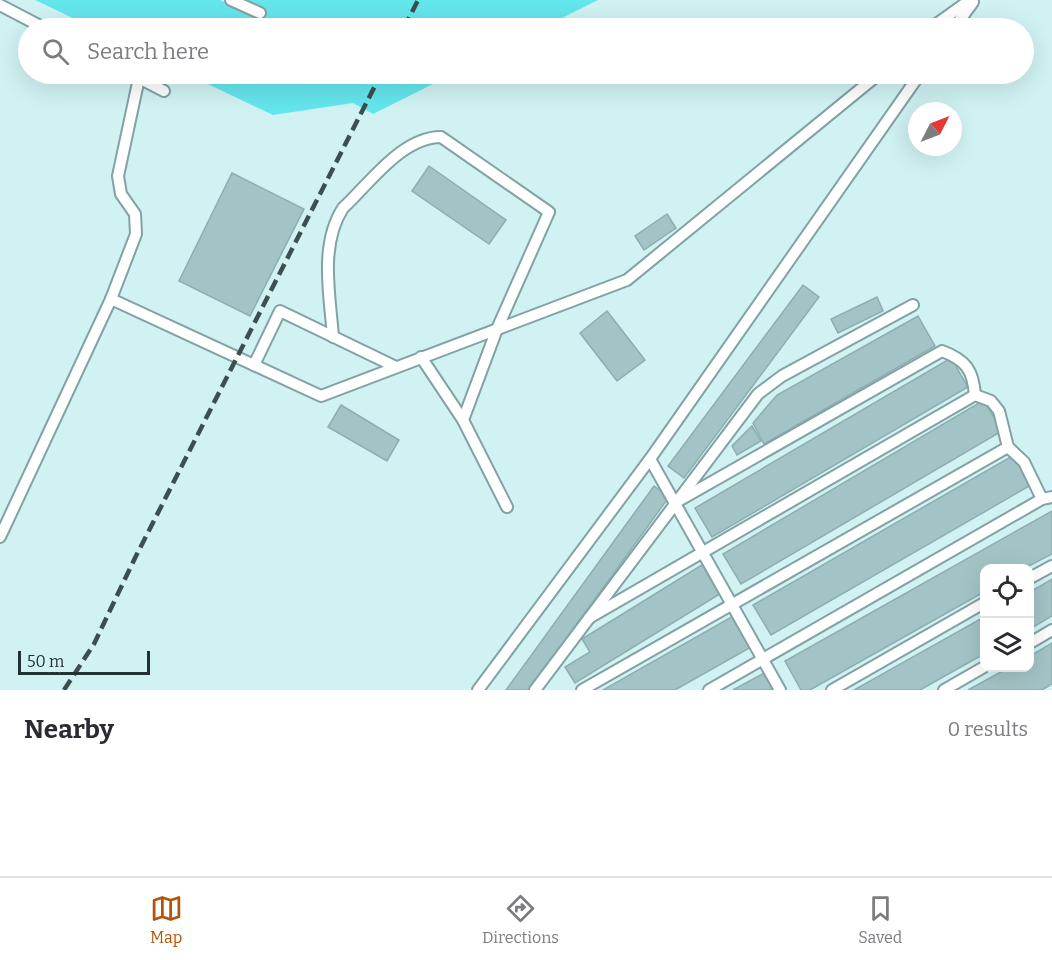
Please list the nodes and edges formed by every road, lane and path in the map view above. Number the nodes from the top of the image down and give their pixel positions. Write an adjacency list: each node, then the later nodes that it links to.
1 (231, 0): 4 (lane)
2 (973, 0): 6 (lane); 7 (lane)
3 (0, 5): 5 (lane)
4 (260, 13)
5 (25, 18)
6 (946, 18)
7 (961, 18)
8 (134, 84): 13 (lane)
9 (150, 84): 12 (lane)
10 (867, 84): 15 (lane)
11 (913, 84): 23 (lane)
12 (164, 91)
13 (111, 299): 18 (lane); 27 (lane)
14 (913, 305): 25 (lane)
15 (497, 329): 16 (lane); 17 (lane); 21 (lane)
16 (333, 337): 18 (lane); 19 (lane)
17 (421, 357): 19 (lane); 21 (lane)
18 (254, 365): 19 (lane)
19 (396, 367)
20 (975, 395): 22 (lane); 25 (lane); 28 (lane)
21 (463, 420): 26 (lane)
22 (1008, 447): 24 (lane); 31 (lane)
23 (650, 459): 25 (lane); 38 (lane)
24 (1047, 498): 36 (lane)
25 (675, 504): 28 (lane); 33 (lane)
26 (507, 507)
27 (0, 537)
28 (702, 552): 31 (lane); 33 (lane)
29 (1052, 566): 30 (lane)
30 (1034, 575)
31 (731, 603): 36 (lane); 40 (lane)
32 (980, 605): 43 (lane)
33 (589, 618): 39 (lane)
34 (1052, 630): 35 (lane)
35 (1034, 640)
36 (763, 660): 41 (lane); 42 (lane)
37 (980, 669): 44 (lane)
38 (478, 690)
39 (535, 690)
40 (582, 690)
41 (709, 690)
42 (780, 690)
43 (832, 690)
44 (944, 690)

